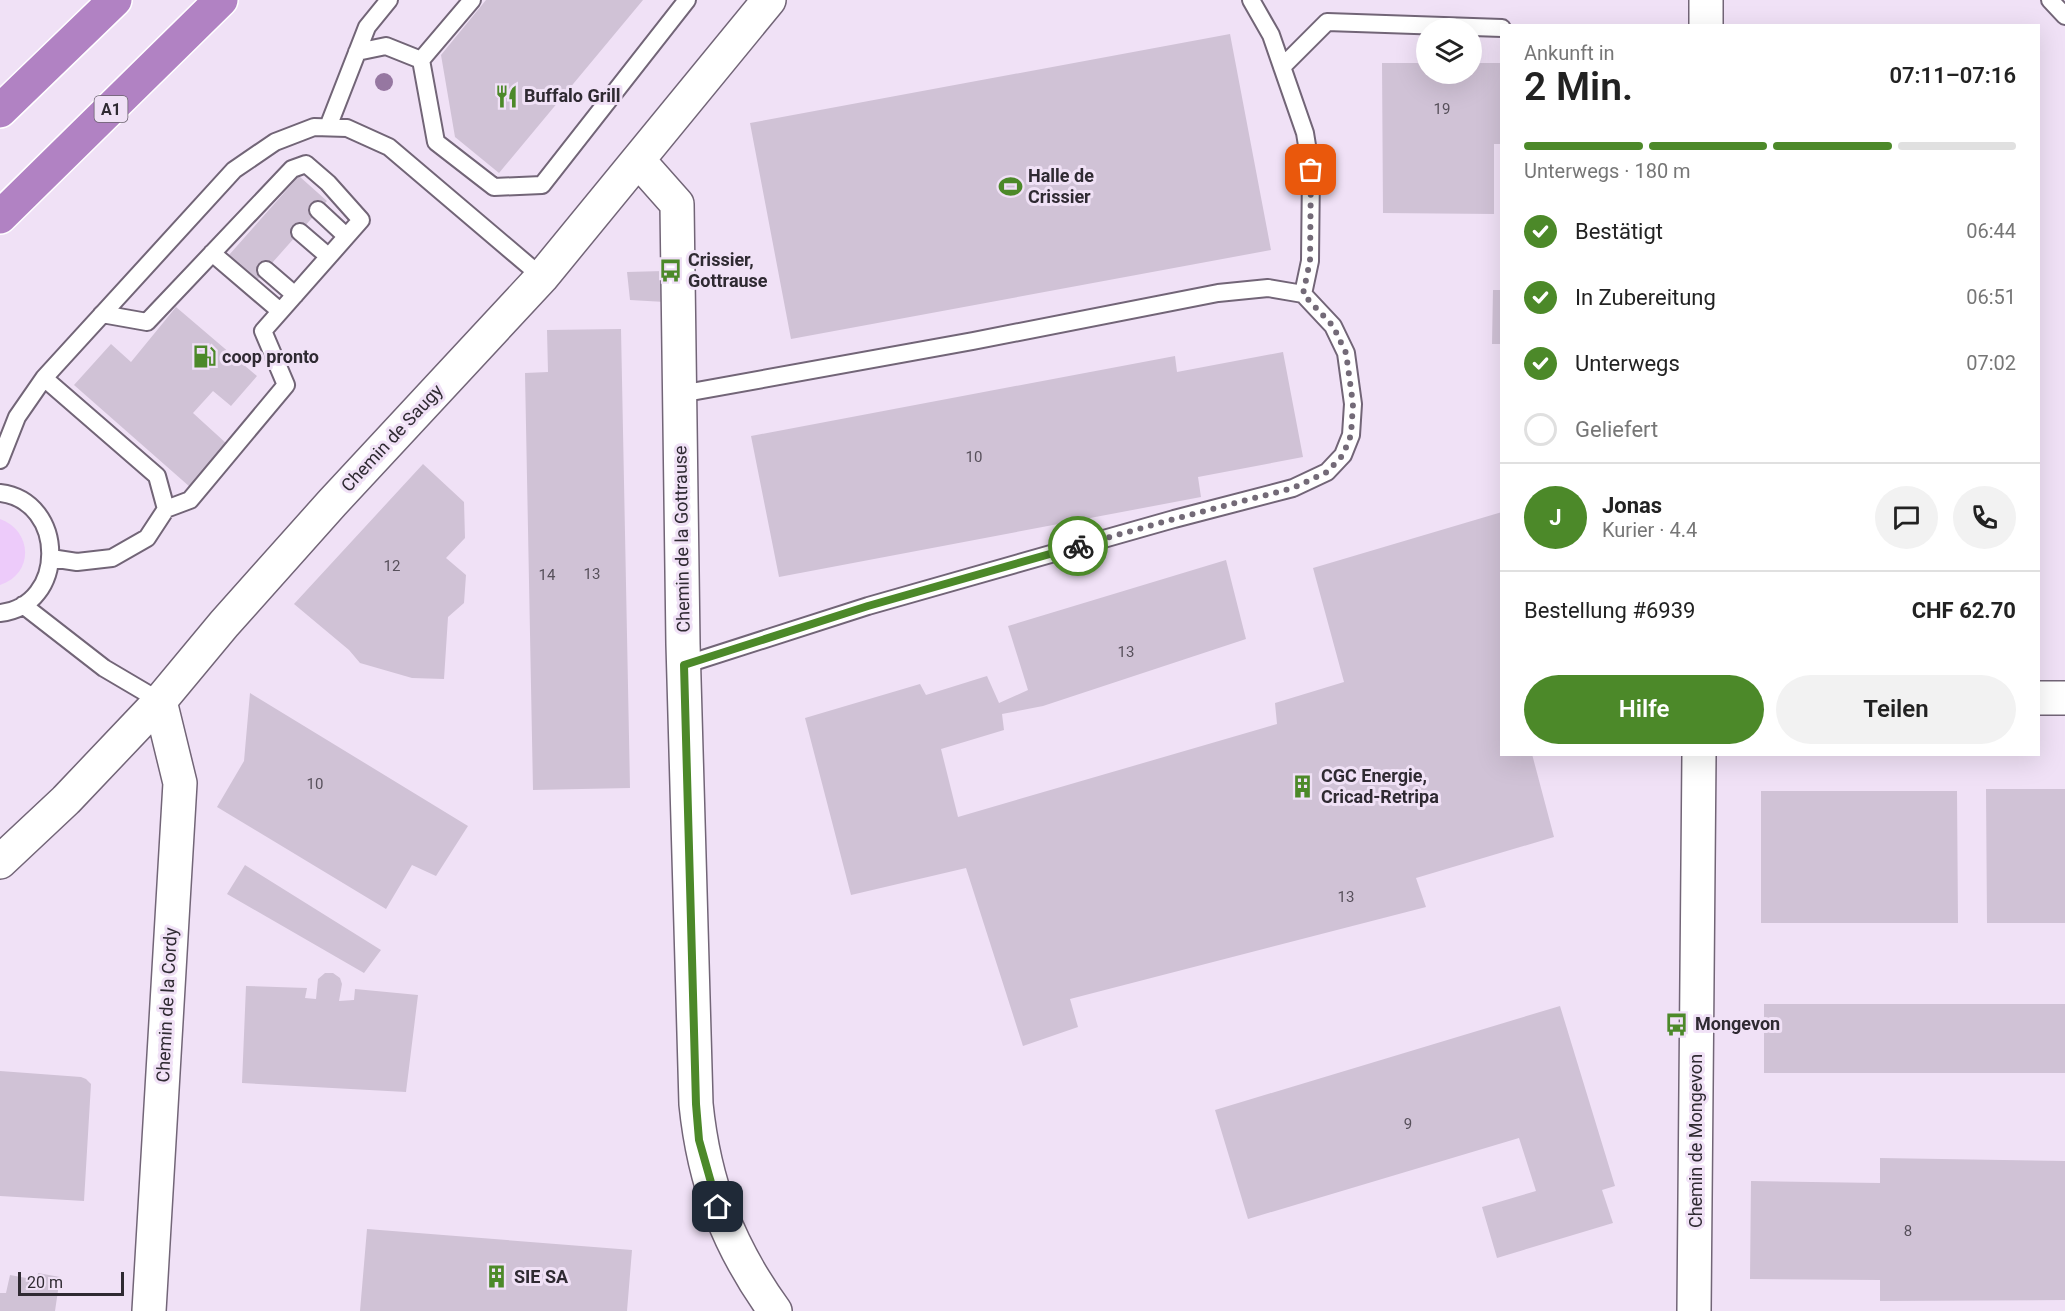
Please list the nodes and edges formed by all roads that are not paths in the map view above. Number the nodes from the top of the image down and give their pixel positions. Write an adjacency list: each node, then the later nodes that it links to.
1 (115, 0): 16 (highway)
2 (222, 0): 20 (highway, A1)
3 (389, 0): 13 (lane)
4 (472, 0): 14 (lane)
5 (687, 0): 14 (lane)
6 (769, 0): 18 (street, Chemin de Saugy)
7 (1251, 0): 15 (lane)
8 (1706, 0): 11 (street)
9 (2050, 0): 10 (lane)
10 (2065, 16)
11 (1706, 24)
12 (1500, 28): 15 (lane)
13 (357, 52): 14 (lane); 17 (lane)
14 (421, 60)
15 (1282, 68): 27 (lane)
16 (0, 111)
17 (328, 127): 26 (lane); 30 (lane)
18 (638, 160): 26 (street, Chemin de Saugy); 32 (street, Chemin de la Gottrause)
19 (318, 210): 22 (lane)
20 (0, 217)
21 (300, 232): 24 (lane)
22 (346, 236): 23 (lane); 24 (lane)
23 (212, 253): 29 (lane); 30 (lane)
24 (328, 256): 28 (lane)
25 (266, 270): 28 (lane)
26 (542, 277): 42 (street, Chemin de Saugy)
27 (1303, 294): 32 (lane); 39 (lane)
28 (295, 295): 29 (lane)
29 (280, 311): 35 (lane)
30 (102, 314): 31 (lane)
31 (44, 378): 33 (lane); 35 (lane)
32 (680, 394): 39 (street, Chemin de la Gottrause)
33 (0, 460)
34 (0, 493): 36 (lane)
35 (166, 509): 36 (lane)
36 (51, 558): 37 (lane)
37 (23, 605): 38 (lane); 42 (lane)
38 (0, 613)
39 (684, 665): 46 (street, Chemin de la Gottrause)
40 (2040, 698): 41 (street)
41 (2065, 698)
42 (160, 701): 44 (street, Chemin de Saugy); 45 (street, Chemin de la Cordy)
43 (1699, 756): 47 (street, Chemin de Mongevon)
44 (0, 862)
45 (149, 1311)
46 (774, 1311)
47 (1694, 1311)

